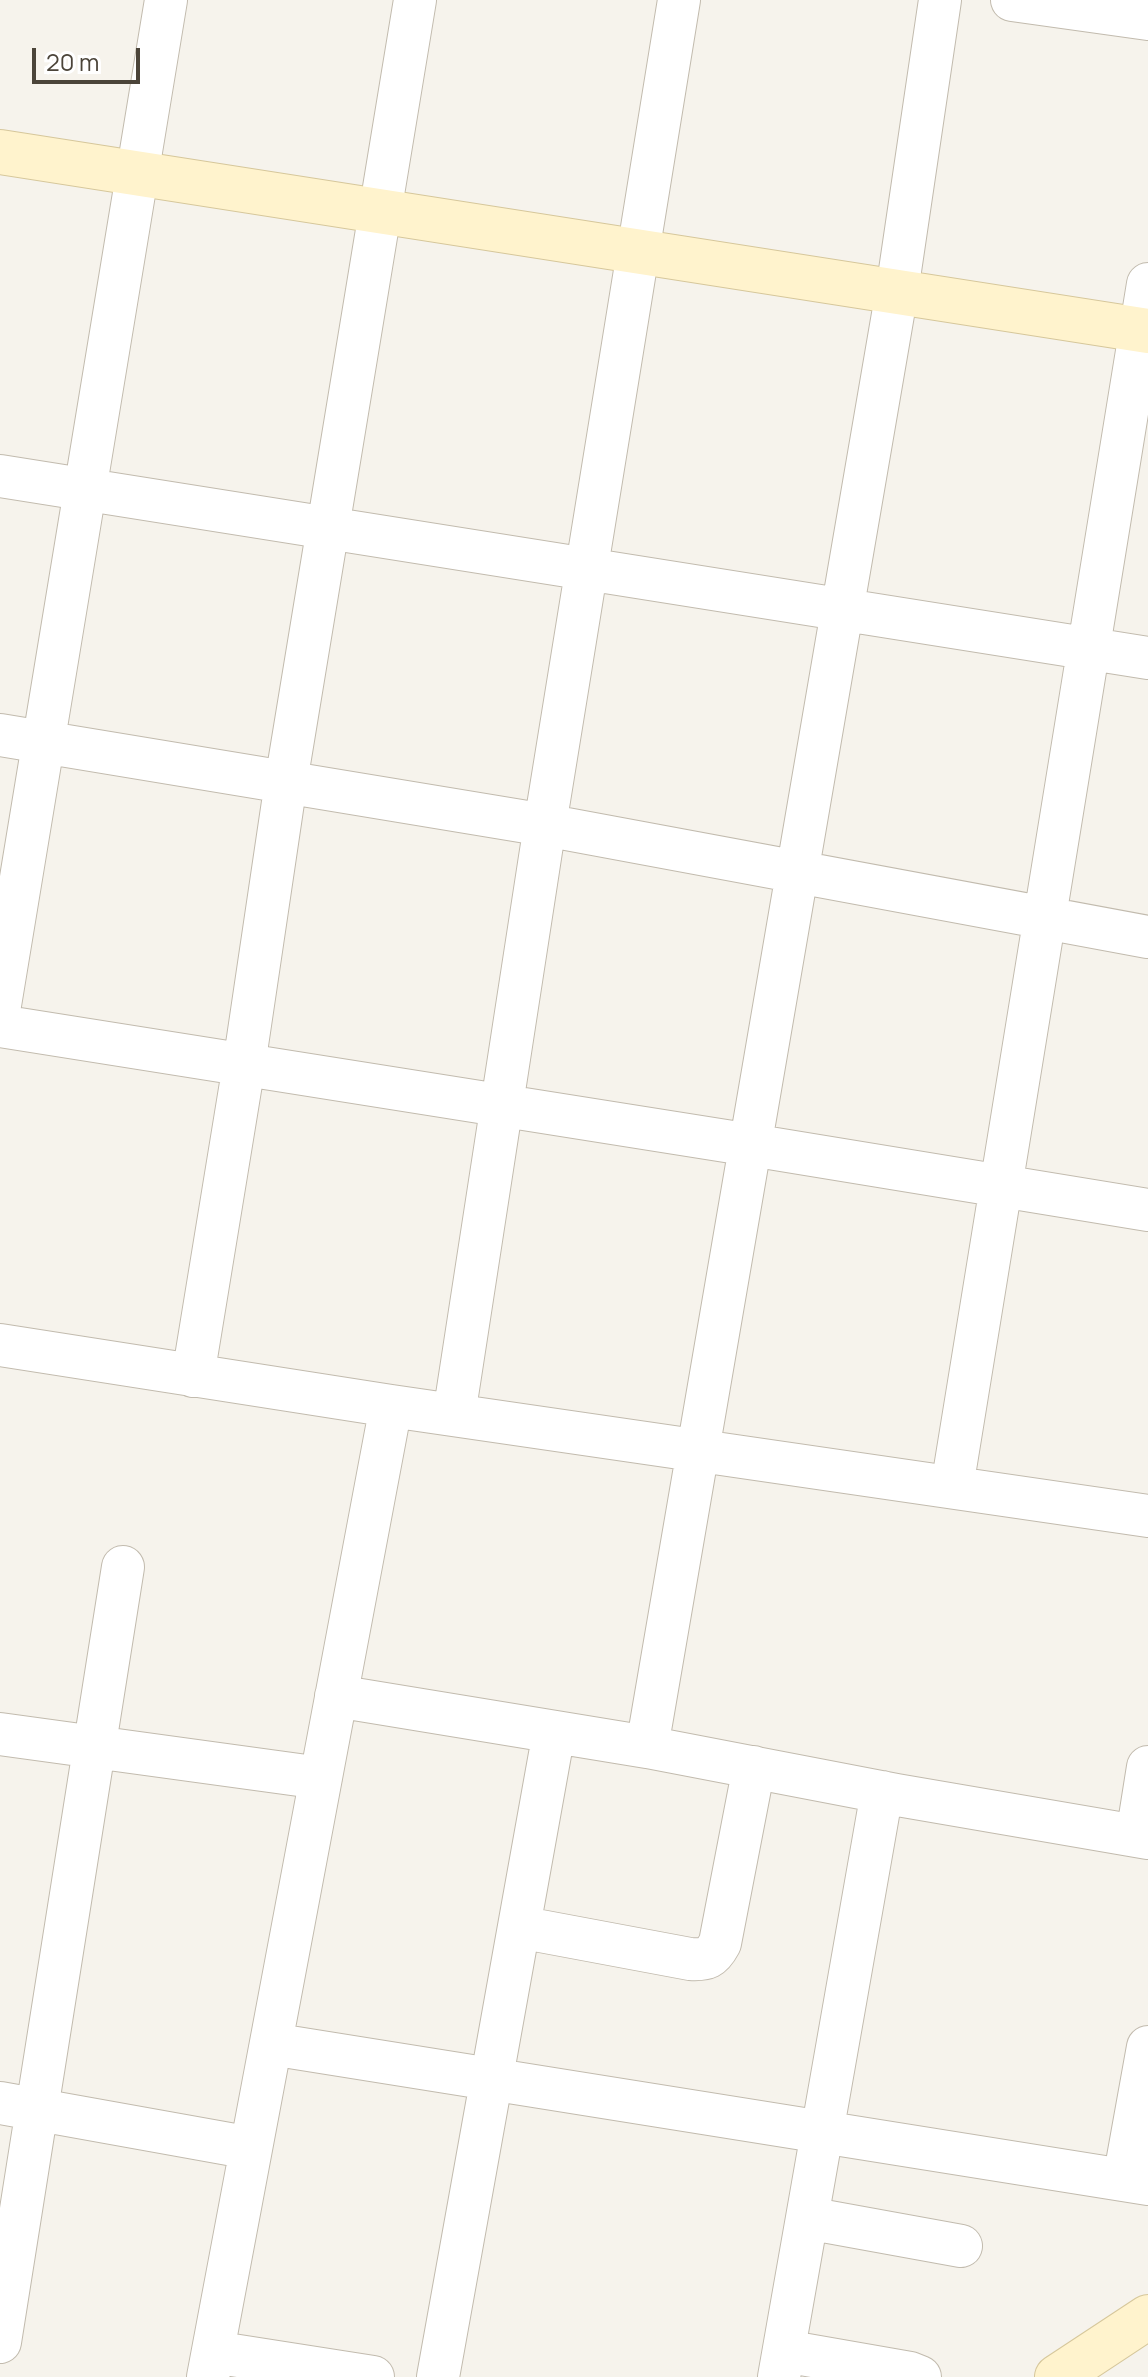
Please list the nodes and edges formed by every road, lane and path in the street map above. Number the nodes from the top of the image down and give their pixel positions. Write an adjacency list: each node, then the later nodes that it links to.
1 (166, 0): 8 (street)
2 (415, 0): 9 (street)
3 (679, 0): 10 (street)
4 (940, 0): 12 (street)
5 (1012, 0): 6 (street)
6 (1148, 19)
7 (0, 152): 8 (main road)
8 (137, 173): 9 (main road); 15 (street)
9 (380, 211): 10 (main road); 16 (street)
10 (638, 251): 12 (main road); 17 (street)
11 (1148, 284): 13 (street)
12 (897, 291): 13 (main road); 18 (street)
13 (1144, 330): 19 (street)
14 (0, 476): 15 (street)
15 (85, 490): 16 (street); 22 (street)
16 (328, 528): 17 (street); 23 (street)
17 (587, 569): 18 (street); 24 (street)
18 (842, 609): 19 (street); 25 (street)
19 (1088, 649): 20 (street); 26 (street)
20 (1148, 658)
21 (0, 735): 22 (street)
22 (43, 742): 23 (street); 28 (street)
23 (286, 782): 24 (street); 30 (street)
24 (545, 825): 25 (street); 31 (street)
25 (798, 873): 26 (street); 32 (street)
26 (1044, 918): 27 (street); 33 (street)
27 (1148, 937)
28 (0, 1005)
29 (0, 1026): 30 (street)
30 (244, 1065): 31 (street); 36 (street)
31 (502, 1106): 32 (street); 38 (street)
32 (751, 1145): 33 (street); 39 (street)
33 (1003, 1186): 34 (street); 40 (street)
34 (1148, 1210)
35 (0, 1345): 36 (street)
36 (193, 1376): 37 (street)
37 (391, 1406): 38 (street); 43 (street)
38 (454, 1415): 39 (street)
39 (698, 1451): 40 (street); 47 (street)
40 (952, 1487): 41 (street)
41 (1148, 1516)
42 (123, 1567): 46 (street)
43 (336, 1696): 44 (street); 50 (street)
44 (554, 1732): 47 (street); 53 (street)
45 (0, 1734): 46 (street)
46 (95, 1747): 50 (street); 57 (street)
47 (647, 1747): 48 (street)
48 (754, 1767): 51 (street); 53 (street)
49 (1148, 1767): 52 (street)
50 (321, 1778): 54 (street)
51 (882, 1792): 52 (street); 58 (street)
52 (1143, 1837)
53 (519, 1927): 56 (street)
54 (271, 2044): 56 (street); 59 (street)
55 (1148, 2047): 60 (street)
56 (492, 2079): 58 (street); 68 (street)
57 (18, 2106): 59 (street); 64 (street)
58 (822, 2132): 60 (street); 61 (street)
59 (251, 2148): 65 (street)
60 (1136, 2182)
61 (807, 2218): 62 (street); 66 (street)
62 (961, 2246)
63 (1148, 2317): 70 (main road)
64 (0, 2342)
65 (211, 2364): 67 (street)
66 (781, 2364): 69 (street)
67 (373, 2377)
68 (438, 2377)
69 (920, 2377)
70 (1057, 2377)

